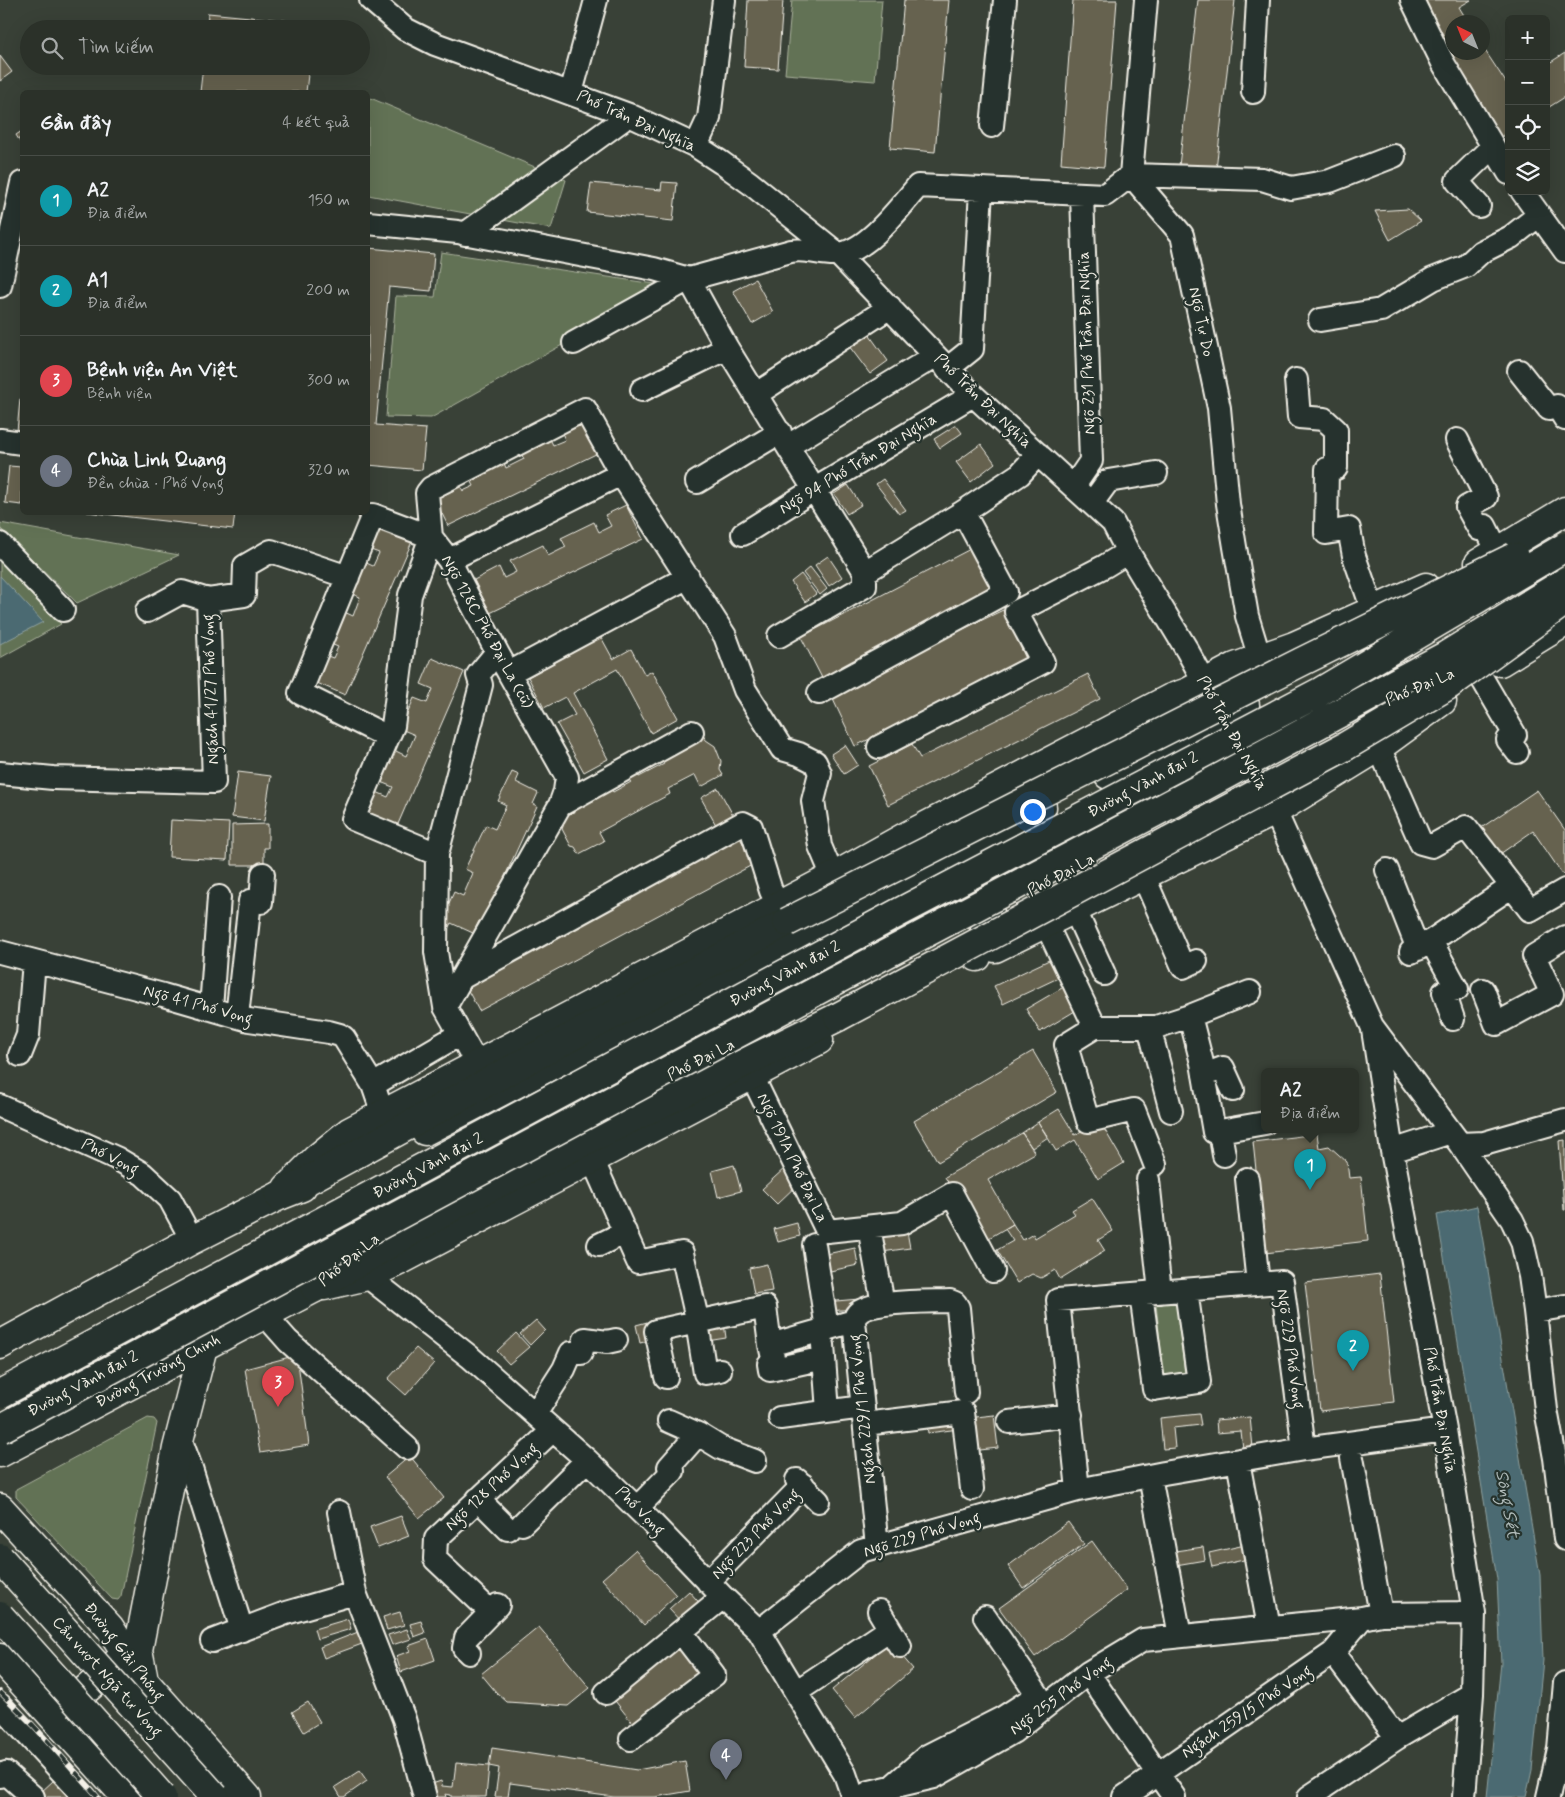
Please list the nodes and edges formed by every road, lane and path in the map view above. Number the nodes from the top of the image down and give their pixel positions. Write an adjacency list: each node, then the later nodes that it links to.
1 (371, 0): 9 (street, Phố Trần Đại Nghĩa)
2 (596, 0): 9 (street)
3 (724, 0): 12 (street)
4 (1005, 0): 11 (street)
5 (1146, 0): 16 (street)
6 (1258, 0): 8 (street)
7 (1412, 0): 13 (street)
8 (1253, 92)
9 (571, 93): 10 (street, Phố Trần Đại Nghĩa)
10 (630, 115): 12 (street, Phố Trần Đại Nghĩa); 25 (street)
11 (992, 126)
12 (696, 146): 27 (street, Phố Trần Đại Nghĩa)
13 (1492, 147): 15 (street); 21 (street)
14 (1394, 156): 16 (street)
15 (1505, 167)
16 (1131, 175): 19 (street); 75 (street, Ngõ Tự Do)
17 (20, 189): 24 (street)
18 (981, 190): 19 (street); 27 (street); 34 (street)
19 (1082, 194): 49 (street, Ngõ 231 Phố Trần Đại Nghĩa)
20 (1525, 195): 22 (street)
21 (1479, 206)
22 (1539, 215): 26 (street); 31 (street)
23 (370, 223): 25 (street)
24 (6, 232): 29 (street)
25 (466, 234): 28 (street)
26 (1565, 251)
27 (838, 254): 28 (street); 30 (street, Phố Trần Đại Nghĩa)
28 (689, 279): 32 (street); 33 (street)
29 (0, 286)
30 (890, 308): 34 (street, Phố Trần Đại Nghĩa); 38 (street)
31 (1320, 320)
32 (574, 343)
33 (727, 348): 37 (street); 38 (street)
34 (941, 363): 39 (street, Phố Trần Đại Nghĩa); 41 (street)
35 (1519, 371): 40 (street)
36 (1296, 380): 68 (street)
37 (642, 390)
38 (755, 395): 41 (street)
39 (973, 395): 45 (street, Phố Trần Đại Nghĩa); 50 (street, Ngõ 94 Phố Trần Đại Nghĩa)
40 (1565, 419)
41 (784, 439): 48 (street); 50 (street)
42 (0, 440): 44 (street)
43 (1457, 440): 60 (street)
44 (20, 443)
45 (1038, 454): 49 (street, Phố Trần Đại Nghĩa); 53 (street)
46 (1156, 473): 51 (street)
47 (622, 474): 56 (street, Ngõ 128C Phố Đại La (cũ)); 61 (street); 65 (street, Ngõ 128C Phố Đại La (cũ))
48 (697, 482)
49 (1074, 486): 51 (street, Phố Trần Đại Nghĩa)
50 (815, 488): 55 (street, Ngõ 94 Phố Trần Đại Nghĩa); 63 (street)
51 (1092, 503): 59 (street, Phố Trần Đại Nghĩa)
52 (1565, 511): 60 (main road)
53 (963, 512): 63 (street); 69 (street)
54 (1565, 530): 104 (main road, bridge)
55 (743, 534)
56 (431, 537): 61 (street, Ngõ 128C Phố Đại La (cũ)); 64 (street); 82 (street)
57 (0, 544): 70 (street)
58 (1565, 547): 171 (main road, Đường Vành đai 2, bridge)
59 (1128, 552): 69 (street); 78 (street, Phố Trần Đại Nghĩa)
60 (1498, 552): 62 (main road)
61 (449, 560): 74 (street, Ngõ 128C Phố Đại La (cũ))
62 (1465, 571): 75 (main road); 80 (main road)
63 (865, 572): 73 (street)
64 (348, 577): 67 (street); 82 (street)
65 (688, 577): 76 (street); 98 (street, Ngõ 128C Phố Đại La (cũ))
66 (1565, 582): 180 (main road, Đường Vành đai 2, bridge)
67 (208, 600): 71 (street, Ngách 41/27 Phố Vọng); 87 (street, Ngách 41/27 Phố Vọng)
68 (1369, 600)
69 (1011, 602): 79 (street); 83 (street)
70 (63, 610)
71 (147, 611)
72 (1558, 624): 77 (main road, Phố Đại La); 86 (main road, Phố Đại La); 151 (main road, bridge)
73 (779, 636)
74 (497, 652): 76 (street, Ngõ 128C Phố Đại La (cũ)); 92 (street)
75 (1260, 659): 78 (main road)
76 (509, 673): 88 (street, Ngõ 128C Phố Đại La (cũ))
77 (1480, 675): 84 (main road, Phố Đại La); 85 (street)
78 (1204, 684): 80 (street, Phố Trần Đại Nghĩa); 91 (main road)
79 (819, 693)
80 (1222, 717): 86 (street, Phố Trần Đại Nghĩa); 89 (main road)
81 (692, 732): 88 (street)
82 (388, 737): 92 (street)
83 (879, 747)
84 (1379, 747): 90 (main road, Phố Đại La); 99 (street)
85 (1518, 752)
86 (1253, 772): 90 (street, Phố Trần Đại Nghĩa); 94 (main road, Phố Đại La)
87 (0, 773)
88 (560, 805): 113 (street, Ngõ 128C Phố Đại La (cũ))
89 (1040, 808): 93 (main road); 94 (main road)
90 (1275, 811): 97 (main road, Phố Đại La); 121 (street, Phố Trần Đại Nghĩa)
91 (903, 838): 93 (main road); 98 (main road)
92 (437, 854): 116 (street)
93 (945, 861): 142 (main road)
94 (1073, 868): 103 (main road, Phố Đại La)
95 (1387, 870): 107 (street)
96 (263, 874): 118 (street)
97 (1143, 875): 102 (main road, Phố Đại La); 111 (street)
98 (834, 876): 104 (main road)
99 (1511, 887): 100 (street); 107 (street)
100 (1565, 890)
101 (219, 897): 117 (street)
102 (1074, 908): 105 (main road, Phố Đại La); 112 (street)
103 (990, 913): 109 (main road); 151 (main road, Phố Đại La)
104 (783, 914): 113 (street); 126 (main road); 142 (main road)
105 (1045, 922): 109 (main road, Phố Đại La); 122 (street)
106 (1565, 937): 114 (street)
107 (1420, 947): 120 (street)
108 (0, 952): 110 (street, Ngõ 41 Phố Vọng)
109 (976, 958): 128 (main road, Phố Đại La)
110 (34, 961): 117 (street, Ngõ 41 Phố Vọng); 125 (street)
111 (1196, 961)
112 (1104, 974)
113 (463, 977): 116 (street, Ngõ 128C Phố Đại La (cũ))
114 (1483, 990)
115 (1250, 992): 119 (street)
116 (445, 1007): 124 (street)
117 (211, 1009): 118 (street, Ngõ 41 Phố Vọng)
118 (236, 1016): 129 (street, Ngõ 41 Phố Vọng)
119 (1190, 1016): 123 (street); 127 (street)
120 (1453, 1019)
121 (1372, 1026): 137 (street, Phố Trần Đại Nghĩa); 138 (street, Phố Trần Đại Nghĩa)
122 (1095, 1027): 123 (street); 153 (street)
123 (1149, 1027): 132 (street)
124 (460, 1034): 126 (street); 129 (street)
125 (20, 1055)
126 (477, 1064): 133 (main road)
127 (1204, 1075): 130 (street); 136 (street)
128 (752, 1076): 140 (main road, Phố Đại La); 143 (street, Ngõ 191A Phố Đại La)
129 (373, 1085): 133 (street, Ngõ 41 Phố Vọng)
130 (1233, 1090)
131 (0, 1106): 145 (street, Phố Vọng)
132 (1171, 1111)
133 (383, 1114): 142 (main road)
134 (1565, 1120): 137 (street)
135 (1261, 1124): 136 (street)
136 (1220, 1132): 139 (street)
137 (1456, 1138): 138 (street); 156 (street, Phố Trần Đại Nghĩa)
138 (1392, 1151): 182 (street, Phố Trần Đại Nghĩa)
139 (1224, 1156)
140 (592, 1159): 144 (street); 149 (main road, Phố Đại La)
141 (1247, 1179): 150 (street)
142 (279, 1196): 145 (main road)
143 (869, 1228): 148 (street, Ngõ 191A Phố Đại La); 154 (street)
144 (625, 1232): 146 (street); 158 (street)
145 (192, 1240): 161 (main road)
146 (599, 1245)
147 (814, 1245): 162 (street)
148 (994, 1270)
149 (367, 1276): 151 (main road, Phố Đại La); 174 (street, Phố Vọng)
150 (1258, 1284): 152 (street, Ngõ 229 Phố Vọng); 186 (street, Ngõ 229 Phố Vọng)
151 (315, 1288): 157 (main road, Đường Trường Chinh)
152 (1186, 1290): 153 (street, Ngõ 229 Phố Vọng); 153 (street)
153 (1150, 1293): 176 (street, Ngõ 229 Phố Vọng)
154 (883, 1304): 159 (street, Ngách 229/1 Phố Vọng); 170 (street, Ngách 229/1 Phố Vọng)
155 (1565, 1306): 156 (street)
156 (1535, 1311): 172 (street, Phố Trần Đại Nghĩa)
157 (265, 1315): 166 (main road, Đường Trường Chinh); 185 (street)
158 (696, 1316): 165 (street); 168 (street); 169 (street)
159 (854, 1321): 162 (street); 175 (street, Ngách 229/1 Phố Vọng)
160 (0, 1322): 161 (main road)
161 (33, 1327): 164 (main road)
162 (824, 1330): 165 (street); 167 (street)
163 (616, 1340): 174 (street)
164 (0, 1345)
165 (770, 1345): 167 (street)
166 (203, 1347): 184 (main road); 187 (main road, Đường Trường Chinh)
167 (824, 1358): 173 (street)
168 (720, 1370)
169 (666, 1378)
170 (966, 1392)
171 (0, 1394)
172 (1556, 1410): 200 (street, Phố Trần Đại Nghĩa)
173 (828, 1411): 175 (street); 177 (street)
174 (535, 1414): 181 (street, Phố Vọng)
175 (864, 1415): 193 (street); 201 (street, Ngách 229/1 Phố Vọng)
176 (1070, 1415): 179 (street); 194 (street, Ngõ 229 Phố Vọng)
177 (780, 1418)
178 (669, 1421): 183 (street)
179 (1009, 1422)
180 (0, 1429)
181 (553, 1430): 189 (street, Phố Vọng); 195 (street, Ngõ 128 Phố Vọng)
182 (1445, 1430): 186 (street, Ngõ 229 Phố Vọng); 205 (street, Phố Trần Đại Nghĩa)
183 (698, 1434): 190 (street); 198 (street)
184 (180, 1438): 211 (street); 221 (main road)
185 (407, 1448)
186 (1304, 1450): 194 (street, Ngõ 229 Phố Vọng)
187 (0, 1453)
188 (1352, 1458): 207 (street)
189 (587, 1460): 195 (street); 198 (street, Phố Vọng)
190 (755, 1461)
191 (1240, 1472): 209 (street)
192 (1152, 1487): 214 (street)
193 (972, 1490)
194 (1078, 1490): 201 (street, Ngõ 229 Phố Vọng)
195 (478, 1499): 216 (street, Ngõ 128 Phố Vọng)
196 (818, 1502): 203 (street, Ngõ 223 Phố Vọng)
197 (0, 1508): 218 (main road, Đường Giải Phóng)
198 (637, 1508): 203 (street, Phố Vọng)
199 (339, 1512): 204 (street)
200 (1565, 1539)
201 (877, 1547): 212 (street, Ngõ 229 Phố Vọng)
202 (0, 1558): 239 (main road, Cầu vượt Ngã tư Vọng, bridge)
203 (715, 1590): 212 (street, Phố Vọng); 213 (street, Ngõ 223 Phố Vọng)
204 (355, 1593): 211 (street); 241 (street)
205 (1474, 1613): 207 (street, Ngõ 255 Phố Vọng); 226 (street, Phố Trần Đại Nghĩa)
206 (0, 1616): 238 (main road, bridge)
207 (1371, 1616): 209 (street, Ngõ 255 Phố Vọng); 217 (street, Ngách 259/5 Phố Vọng)
208 (985, 1617): 235 (street)
209 (1269, 1627): 214 (street, Ngõ 255 Phố Vọng)
210 (890, 1629): 224 (street)
211 (242, 1630): 215 (street)
212 (759, 1631): 224 (street, Phố Vọng)
213 (681, 1632): 225 (street, Ngõ 223 Phố Vọng); 231 (street)
214 (1180, 1636): 220 (street, Ngõ 255 Phố Vọng)
215 (212, 1641)
216 (469, 1653)
217 (1333, 1653): 230 (street); 234 (street, Ngách 259/5 Phố Vọng)
218 (127, 1654): 221 (main road, Đường Giải Phóng); 229 (main road)
219 (0, 1658): 227 (main road)
220 (1088, 1673): 234 (street); 235 (street, Ngõ 255 Phố Vọng)
221 (144, 1681): 240 (main road, Đường Giải Phóng)
222 (1565, 1683): 232 (street)
223 (0, 1689): 227 (main road)
224 (796, 1692): 242 (street, Phố Vọng)
225 (606, 1693)
226 (1472, 1694): 230 (street); 247 (street, Phố Trần Đại Nghĩa)
227 (35, 1696): 229 (main road)
228 (0, 1705): 233 (street)
229 (63, 1728): 233 (street); 237 (main road)
230 (1397, 1738): 246 (street)
231 (632, 1739)
232 (1562, 1750): 248 (street)
233 (48, 1758): 236 (street)
234 (1158, 1773): 244 (street, Ngách 259/5 Phố Vọng); 245 (street)
235 (892, 1786): 243 (street, Ngõ 255 Phố Vọng)
236 (80, 1795)
237 (126, 1797)
238 (162, 1797)
239 (215, 1797)
240 (246, 1797)
241 (425, 1797)
242 (853, 1797)
243 (861, 1797)
244 (1124, 1797)
245 (1174, 1797)
246 (1309, 1797)
247 (1464, 1797)
248 (1548, 1797)

